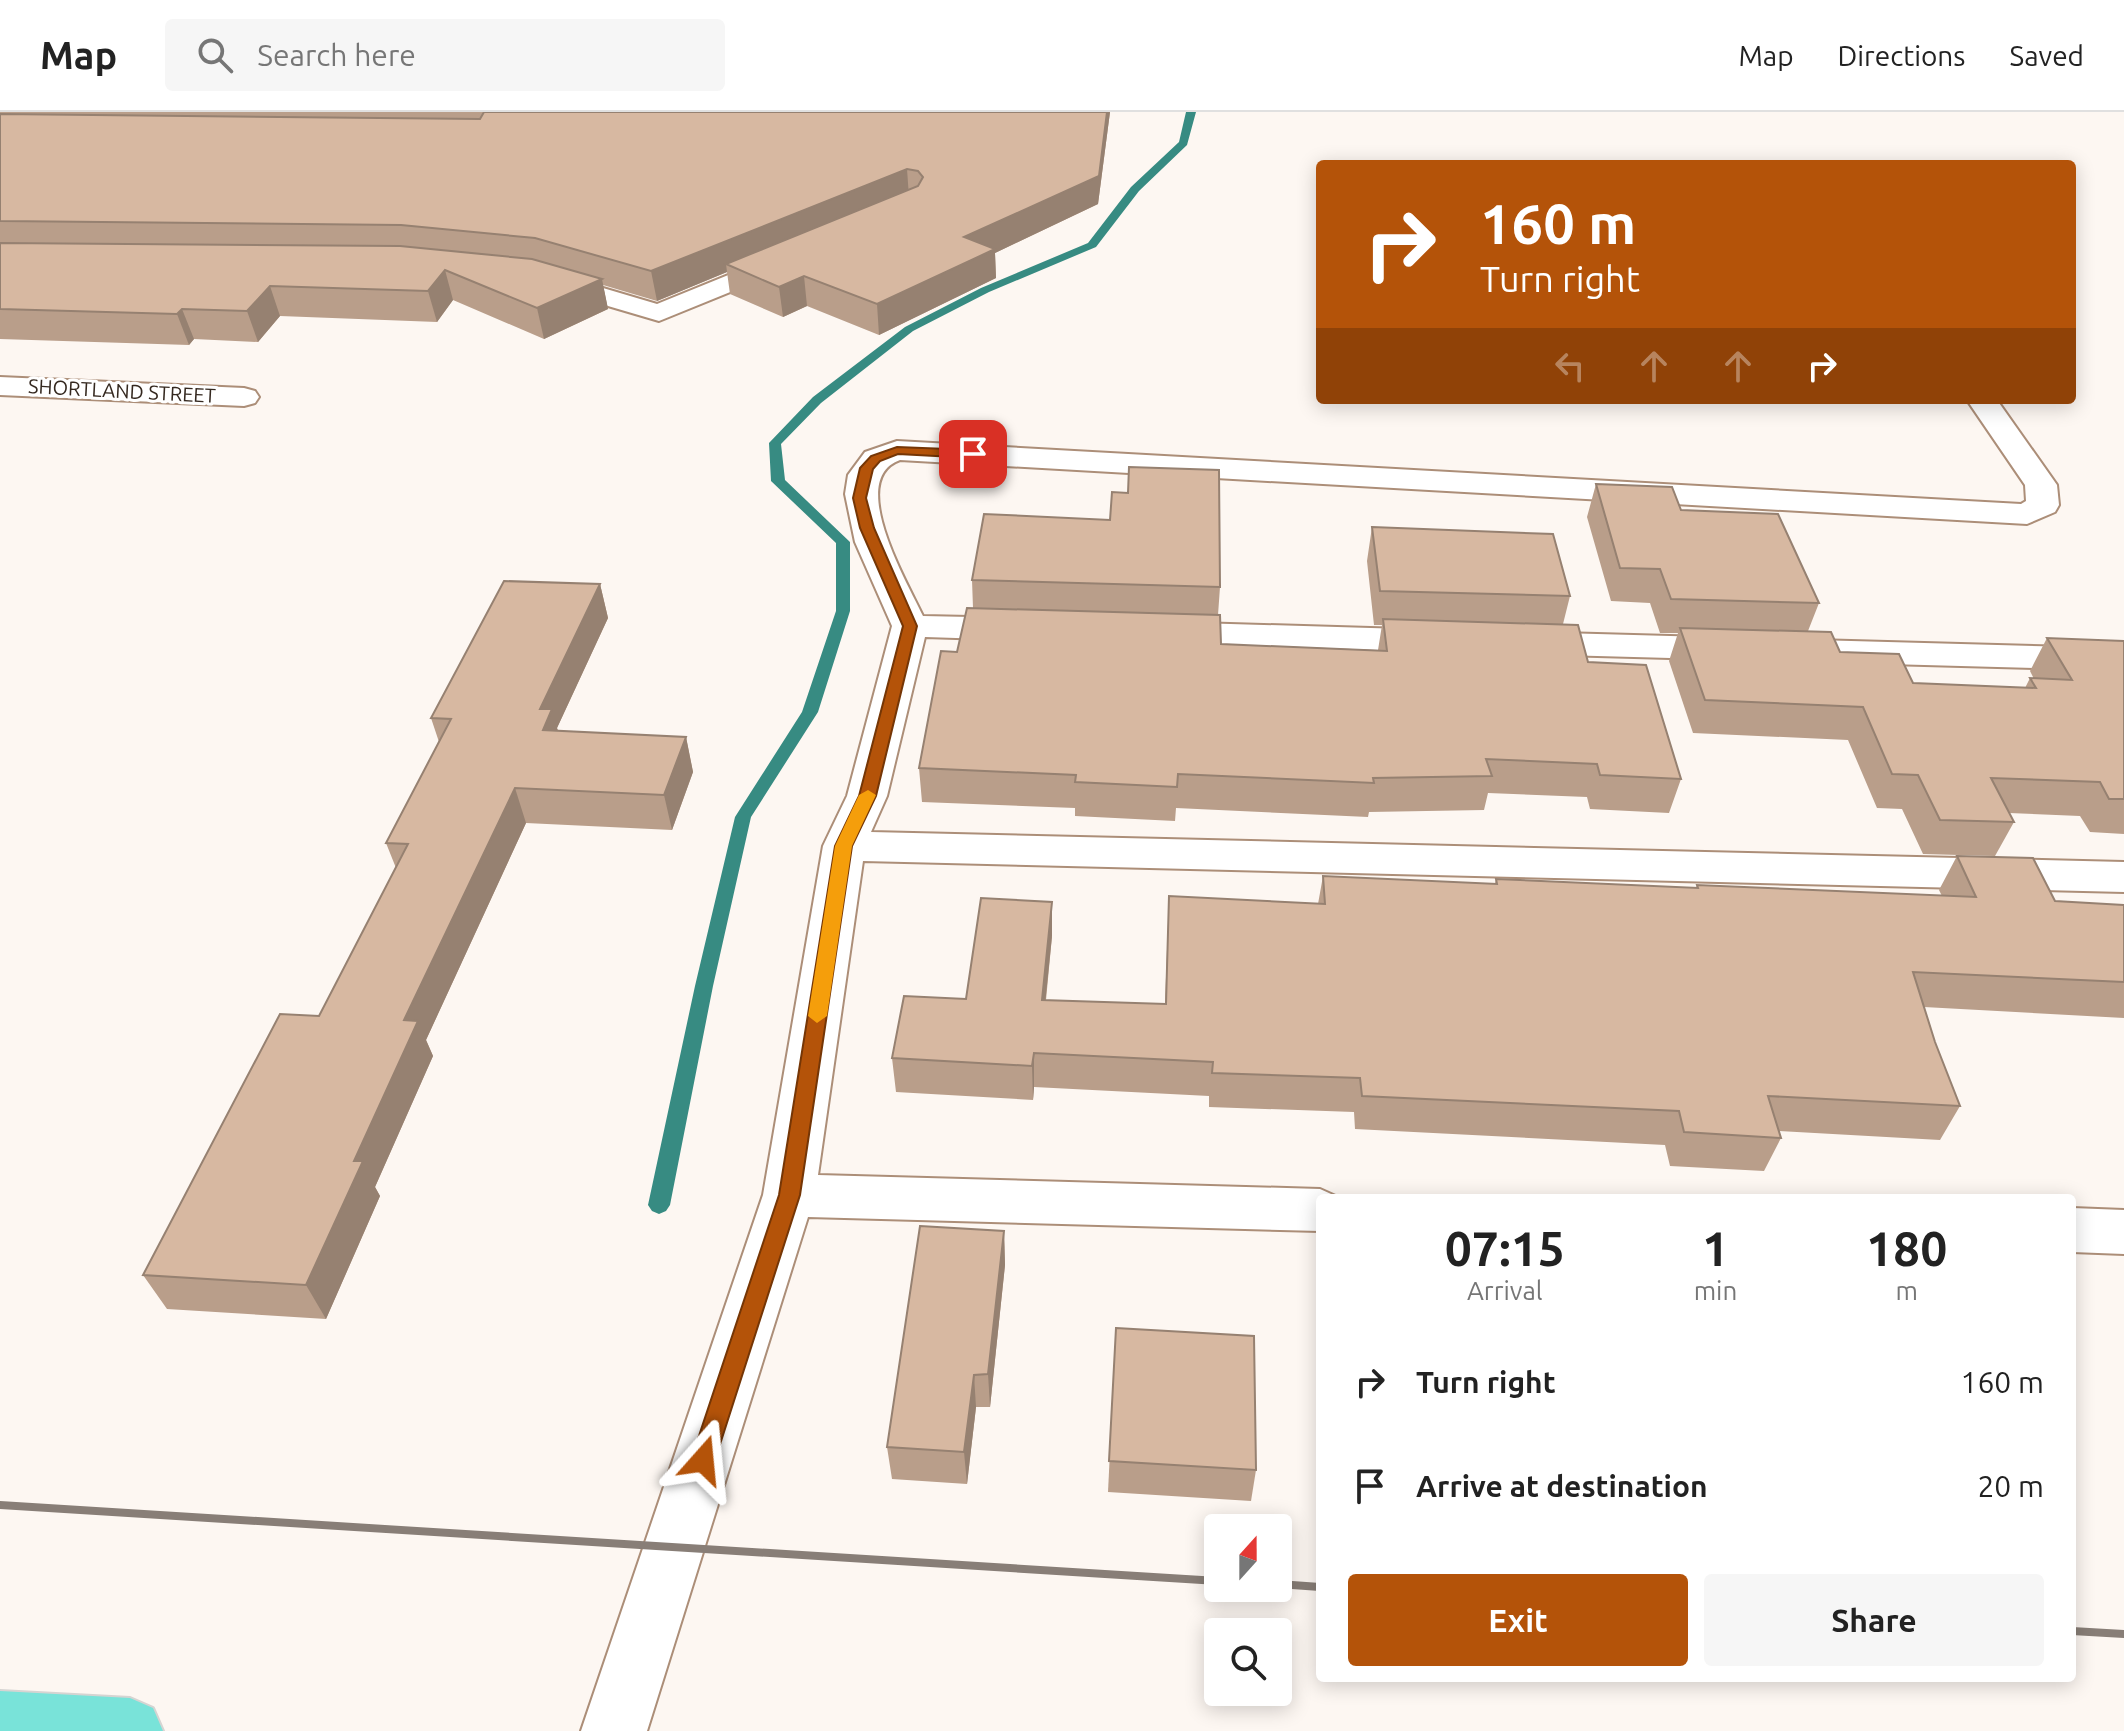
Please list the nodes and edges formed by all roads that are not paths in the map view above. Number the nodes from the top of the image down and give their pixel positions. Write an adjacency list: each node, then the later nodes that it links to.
1 (813, 248): 2 (street)
2 (527, 276)
3 (0, 386): 4 (street, SHORTLAND STREET)
4 (244, 397)
5 (1985, 404): 6 (street)
6 (910, 626): 7 (street); 10 (street)
7 (1069, 630)
8 (1117, 632): 9 (street)
9 (2072, 658)
10 (844, 846): 11 (street); 12 (street)
11 (2124, 877)
12 (789, 1195): 13 (street); 18 (street)
13 (1316, 1210)
14 (2076, 1230): 15 (street)
15 (2124, 1232)
16 (0, 1724): 17 (highway)
17 (130, 1731)
18 (614, 1731)

